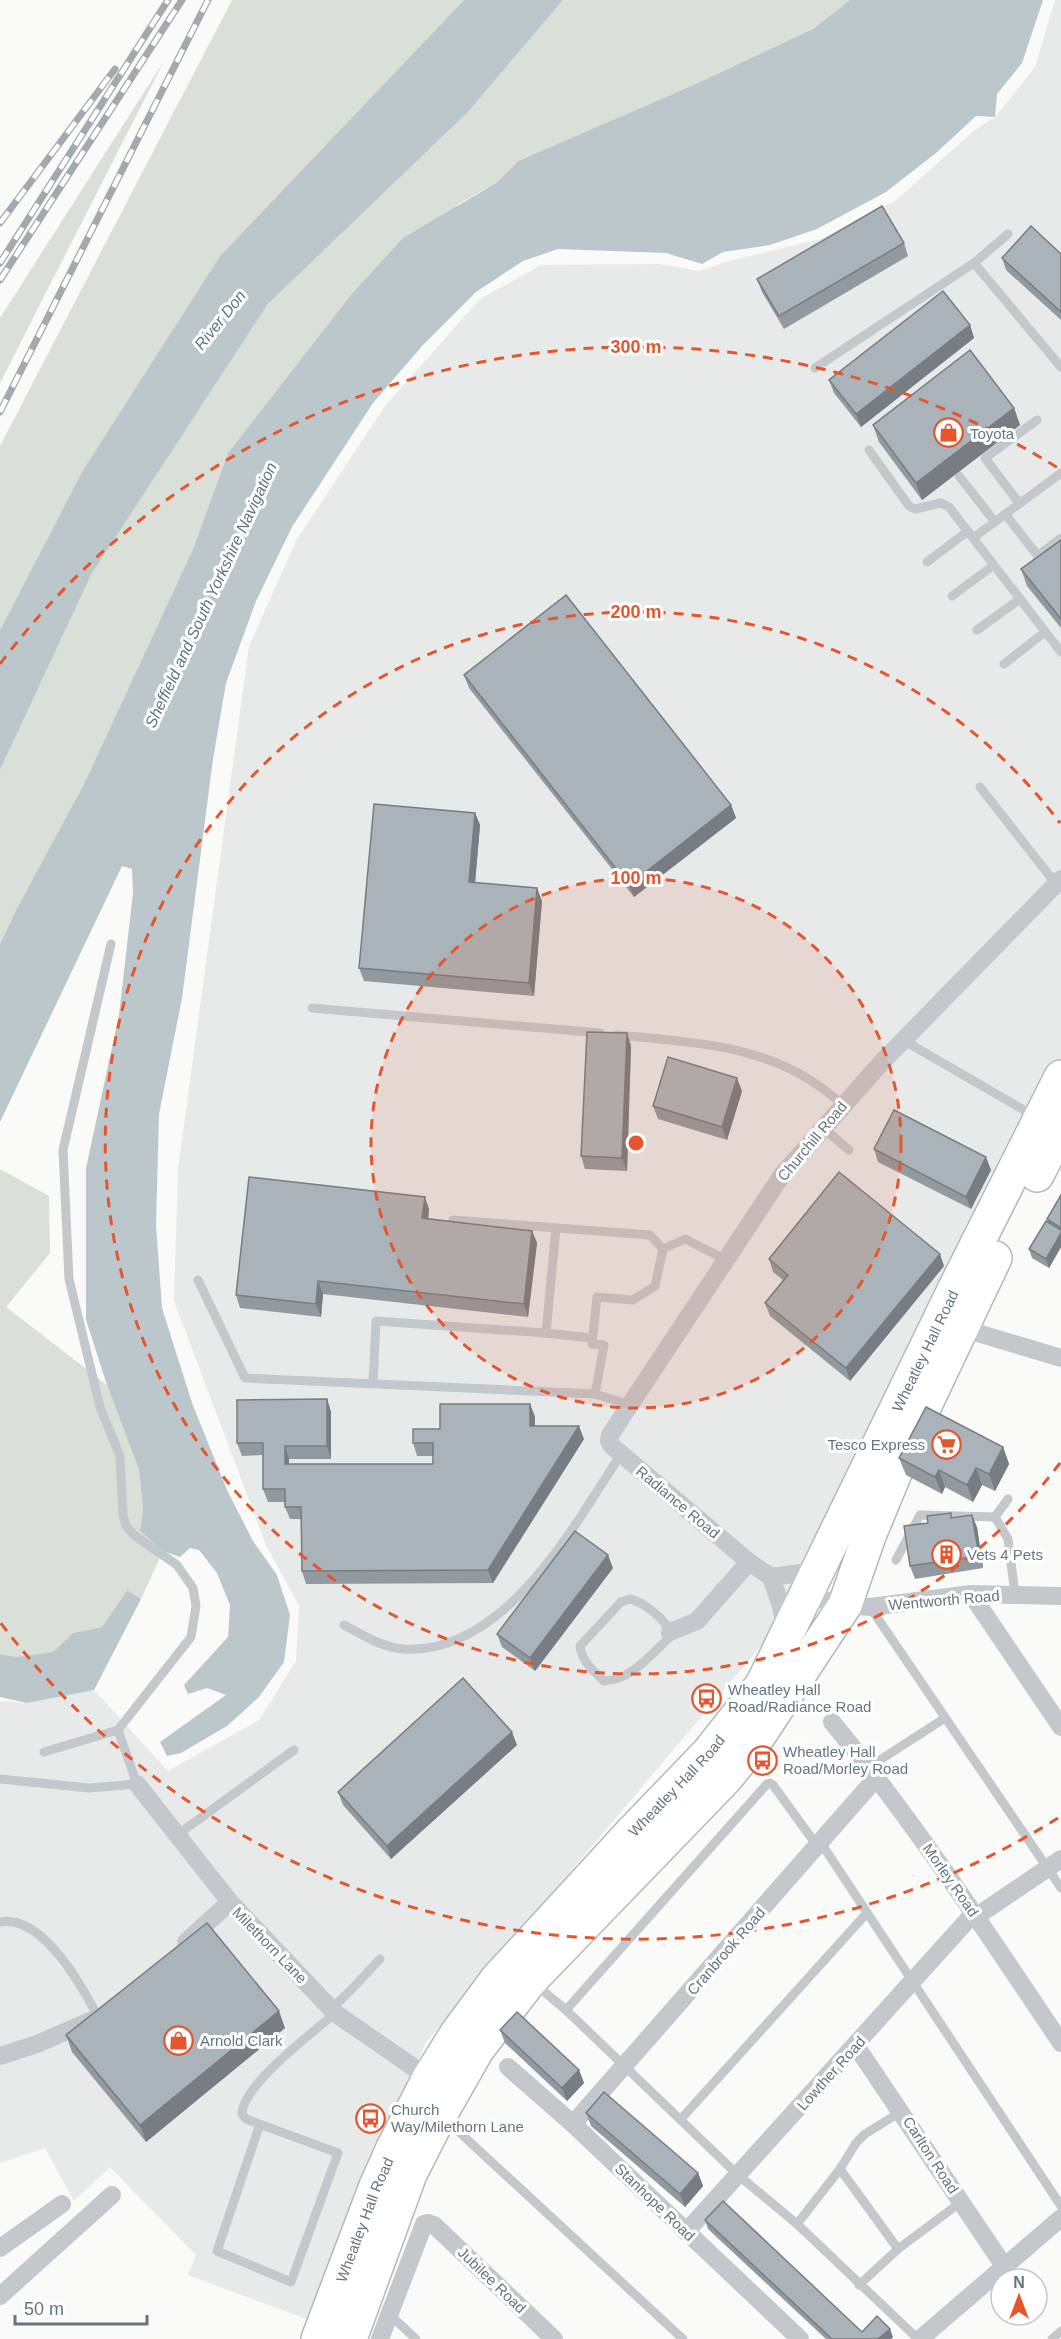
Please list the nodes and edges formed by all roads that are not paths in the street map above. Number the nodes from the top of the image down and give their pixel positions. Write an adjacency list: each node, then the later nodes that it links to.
1 (1008, 234): 2 (lane)
2 (974, 263): 3 (lane); 4 (lane)
3 (1061, 367)
4 (815, 368)
5 (1037, 420): 9 (lane)
6 (869, 450): 12 (lane)
7 (1061, 473): 9 (lane)
8 (959, 476): 11 (lane)
9 (1019, 503): 10 (lane)
10 (1005, 514): 11 (lane); 14 (lane)
11 (995, 522): 12 (lane)
12 (970, 534): 15 (lane); 16 (lane)
13 (1061, 538): 14 (lane)
14 (1037, 556): 17 (lane)
15 (927, 562)
16 (994, 565): 18 (lane); 19 (lane)
17 (1047, 568)
18 (952, 596)
19 (1020, 599): 20 (lane); 21 (lane)
20 (977, 630)
21 (1045, 632): 22 (lane); 23 (lane)
22 (1061, 652)
23 (1004, 664)
24 (980, 787): 25 (lane)
25 (1058, 881): 28 (street, Churchill Road)
26 (111, 944): 63 (lane)
27 (312, 1008): 30 (lane)
28 (903, 1040): 30 (street, Churchill Road); 31 (lane)
29 (1061, 1077): 31 (highway, Wheatley Hall Road)
30 (843, 1104): 32 (street, Churchill Road)
31 (1050, 1124): 39 (highway, Wheatley Hall Road); 55 (highway, Wheatley Hall Road)
32 (822, 1127): 33 (lane); 37 (street, Churchill Road)
33 (849, 1150)
34 (453, 1220): 35 (lane)
35 (556, 1228): 36 (lane); 40 (lane)
36 (663, 1249): 37 (lane); 41 (lane)
37 (726, 1260): 45 (street, Churchill Road)
38 (198, 1280): 43 (lane)
39 (961, 1328): 42 (street); 55 (highway, Wheatley Hall Road)
40 (546, 1334): 41 (lane); 43 (lane)
41 (592, 1338): 44 (lane)
42 (1061, 1358)
43 (373, 1384): 44 (lane)
44 (595, 1394): 45 (lane)
45 (631, 1405): 46 (street, Churchill Road)
46 (609, 1441): 47 (street, Radiance Road)
47 (621, 1454): 51 (street, Radiance Road); 57 (lane)
48 (1008, 1498): 49 (lane)
49 (995, 1517): 50 (lane); 54 (lane)
50 (896, 1560)
51 (750, 1562): 52 (street, Radiance Road); 58 (street)
52 (771, 1577): 55 (street); 59 (street)
53 (971, 1594): 54 (street, Wentworth Road); 55 (street, Wentworth Road); 62 (street)
54 (1015, 1594): 56 (street, Wentworth Road)
55 (832, 1596): 59 (highway, Wheatley Hall Road); 60 (lane); 79 (highway, Wheatley Hall Road)
56 (1061, 1596)
57 (344, 1625)
58 (670, 1632): 58 (lane)
59 (787, 1634): 90 (highway, Wheatley Hall Road)
60 (945, 1718): 66 (lane); 71 (lane)
61 (832, 1722): 66 (street, Morley Road)
62 (1061, 1727)
63 (118, 1730): 65 (lane); 68 (lane)
64 (294, 1750): 69 (lane)
65 (44, 1752)
66 (873, 1772): 70 (street, Cranbrook Road); 75 (street, Morley Road)
67 (0, 1779): 68 (lane)
68 (137, 1784): 69 (street, Milethorn Lane)
69 (177, 1835): 73 (street, Milethorn Lane)
70 (819, 1845): 74 (lane); 82 (lane); 89 (street, Cranbrook Road)
71 (1054, 1864): 72 (lane); 75 (street, Lowther Road)
72 (1061, 1888)
73 (230, 1902): 77 (street); 83 (street, Milethorn Lane)
74 (866, 1914): 80 (lane); 93 (lane)
75 (975, 1914): 80 (street, Lowther Road); 85 (street, Morley Road)
76 (0, 1922): 84 (lane)
77 (175, 1952)
78 (380, 1959): 83 (lane)
79 (530, 1981): 82 (lane); 92 (highway, Wheatley Hall Road)
80 (912, 1981): 86 (street, Lowther Road); 101 (lane)
81 (116, 2003): 84 (street)
82 (566, 2010): 89 (lane)
83 (333, 2011): 90 (street, Milethorn Lane); 94 (lane)
84 (98, 2017): 87 (street)
85 (1061, 2043)
86 (856, 2046): 91 (street, Carlton Road); 97 (street, Lowther Road)
87 (0, 2056)
88 (508, 2067): 95 (street, Stanhope Road)
89 (624, 2067): 93 (lane); 95 (street, Cranbrook Road)
90 (429, 2078): 112 (highway, Wheatley Hall Road)
91 (902, 2111): 96 (lane); 99 (street, Carlton Road)
92 (440, 2115): 113 (highway, Wheatley Hall Road); 117 (lane)
93 (681, 2119): 97 (lane)
94 (260, 2124): 94 (lane)
95 (573, 2124): 104 (street, Stanhope Road)
96 (840, 2169): 103 (lane); 106 (lane)
97 (738, 2175): 103 (lane); 104 (street, Lowther Road)
98 (112, 2195): 109 (street)
99 (961, 2202): 106 (lane); 107 (street, Carlton Road)
100 (62, 2204): 105 (street)
101 (1061, 2206)
102 (1061, 2218): 107 (street)
103 (797, 2224): 108 (lane)
104 (686, 2232): 118 (street, Stanhope Road)
105 (0, 2248)
106 (898, 2249): 108 (lane)
107 (1004, 2266): 119 (street)
108 (859, 2285): 119 (lane)
109 (0, 2296)
110 (389, 2314): 114 (street); 115 (lane); 116 (street, Jubilee Road)
111 (1061, 2331): 120 (lane)
112 (318, 2339)
113 (350, 2339)
114 (380, 2339)
115 (416, 2339)
116 (554, 2339)
117 (683, 2339)
118 (800, 2339)
119 (919, 2339)
120 (1052, 2339)

